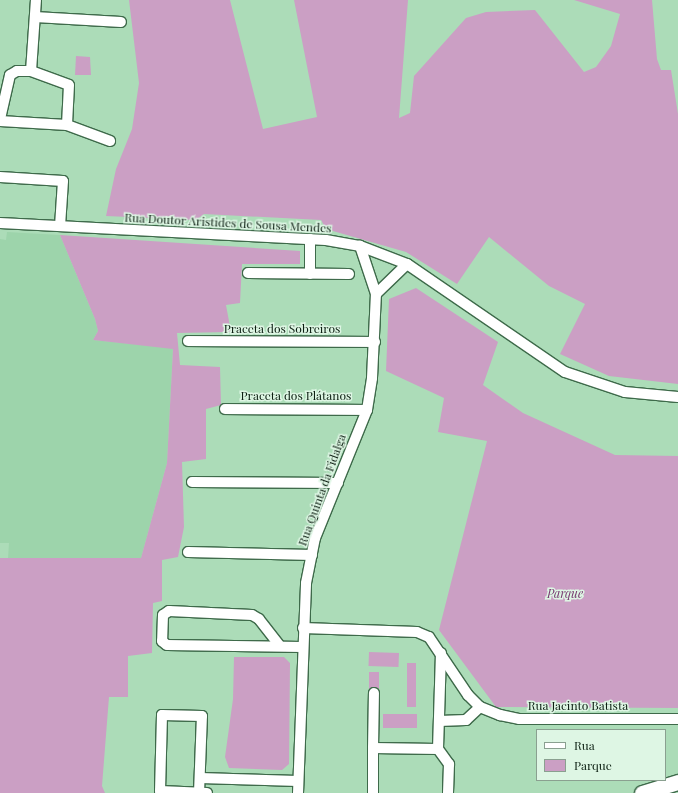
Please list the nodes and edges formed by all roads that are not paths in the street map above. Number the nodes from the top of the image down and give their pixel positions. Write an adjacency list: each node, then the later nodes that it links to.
1 (36, 0): 2 (street)
2 (35, 17): 3 (street); 4 (street)
3 (121, 22)
4 (31, 71): 5 (street); 6 (street)
5 (0, 120): 6 (street)
6 (67, 125): 7 (street)
7 (110, 141)
8 (0, 178): 10 (street)
9 (0, 223): 10 (street, Rua Doutor Aristides de Sousa Mendes)
10 (60, 226): 11 (street, Rua Doutor Aristides de Sousa Mendes)
11 (310, 239): 12 (street, Rua Doutor Aristides de Sousa Mendes); 15 (street)
12 (360, 246): 13 (street, Rua Doutor Aristides de Sousa Mendes); 17 (street, Rua Quinta da Fidalga)
13 (407, 264): 17 (street); 20 (street, Rua Doutor Aristides de Sousa Mendes)
14 (248, 273): 15 (street)
15 (310, 274): 16 (street)
16 (349, 274)
17 (376, 294): 19 (street, Rua Quinta da Fidalga)
18 (188, 341): 19 (street, Praceta dos Sobreiros)
19 (375, 342): 22 (street, Rua Quinta da Fidalga)
20 (678, 397)
21 (225, 409): 22 (street, Praceta dos Plátanos)
22 (367, 410): 24 (street, Rua Quinta da Fidalga)
23 (192, 482): 24 (street)
24 (338, 482): 26 (street, Rua Quinta da Fidalga)
25 (188, 552): 26 (street)
26 (312, 555): 27 (street, Rua Quinta da Fidalga)
27 (303, 628): 29 (street, Rua Quinta da Fidalga); 30 (street)
28 (280, 646): 28 (street); 29 (street)
29 (302, 647): 38 (street, Rua Quinta da Fidalga)
30 (441, 653): 32 (street); 34 (street)
31 (374, 693): 35 (street)
32 (480, 707): 33 (street, Rua Jacinto Batista); 34 (street)
33 (678, 718)
34 (439, 721): 36 (street)
35 (373, 748): 36 (street); 43 (street)
36 (438, 749): 44 (street)
37 (200, 778): 38 (street); 40 (street); 40 (street)
38 (298, 781): 42 (street, Rua Quinta da Fidalga)
39 (678, 782): 45 (street)
40 (199, 793): 41 (street)
41 (207, 793)
42 (298, 793)
43 (373, 793)
44 (448, 793)
45 (642, 793)

